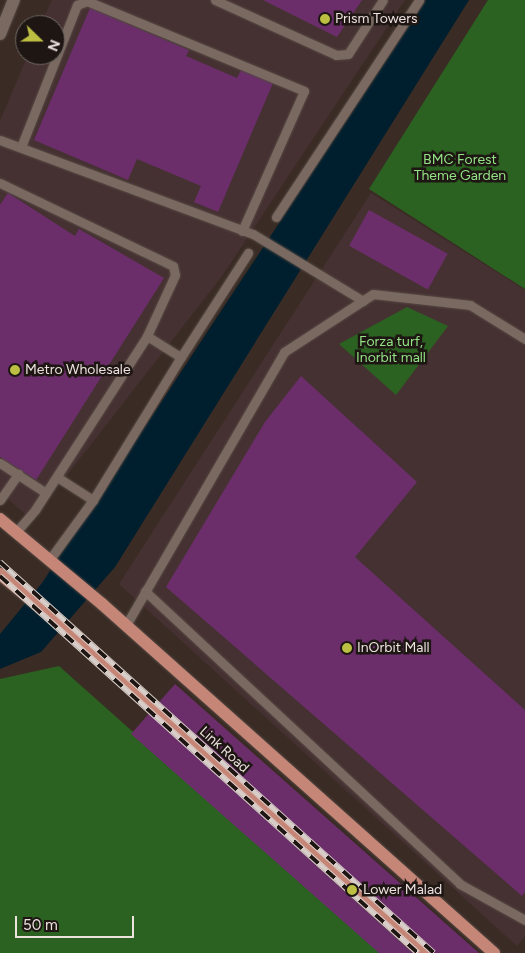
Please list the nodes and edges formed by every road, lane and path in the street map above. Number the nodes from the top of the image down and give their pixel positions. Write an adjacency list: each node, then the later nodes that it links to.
1 (14, 0): 5 (street)
2 (215, 0): 3 (lane)
3 (383, 0)
4 (419, 0): 9 (lane)
5 (0, 34)
6 (0, 140): 7 (lane)
7 (21, 148): 10 (lane); 10 (lane)
8 (0, 183): 13 (lane)
9 (276, 217)
10 (242, 230): 12 (lane)
11 (248, 253): 15 (lane)
12 (363, 300): 14 (lane); 26 (lane)
13 (147, 336): 15 (lane); 18 (lane)
14 (525, 339)
15 (181, 357): 21 (lane)
16 (0, 463): 17 (lane)
17 (18, 474): 19 (lane); 20 (lane)
18 (57, 477): 19 (lane); 21 (lane)
19 (46, 493): 23 (lane)
20 (0, 500)
21 (93, 500): 24 (lane)
22 (0, 519): 23 (main road, Link Road)
23 (16, 532): 24 (main road, Link Road)
24 (51, 560): 27 (main road, Link Road)
25 (0, 574): 29 (main road, Link Road)
26 (145, 591): 27 (lane); 28 (lane)
27 (126, 625): 30 (main road, Link Road)
28 (525, 920)
29 (423, 953)
30 (494, 953)

